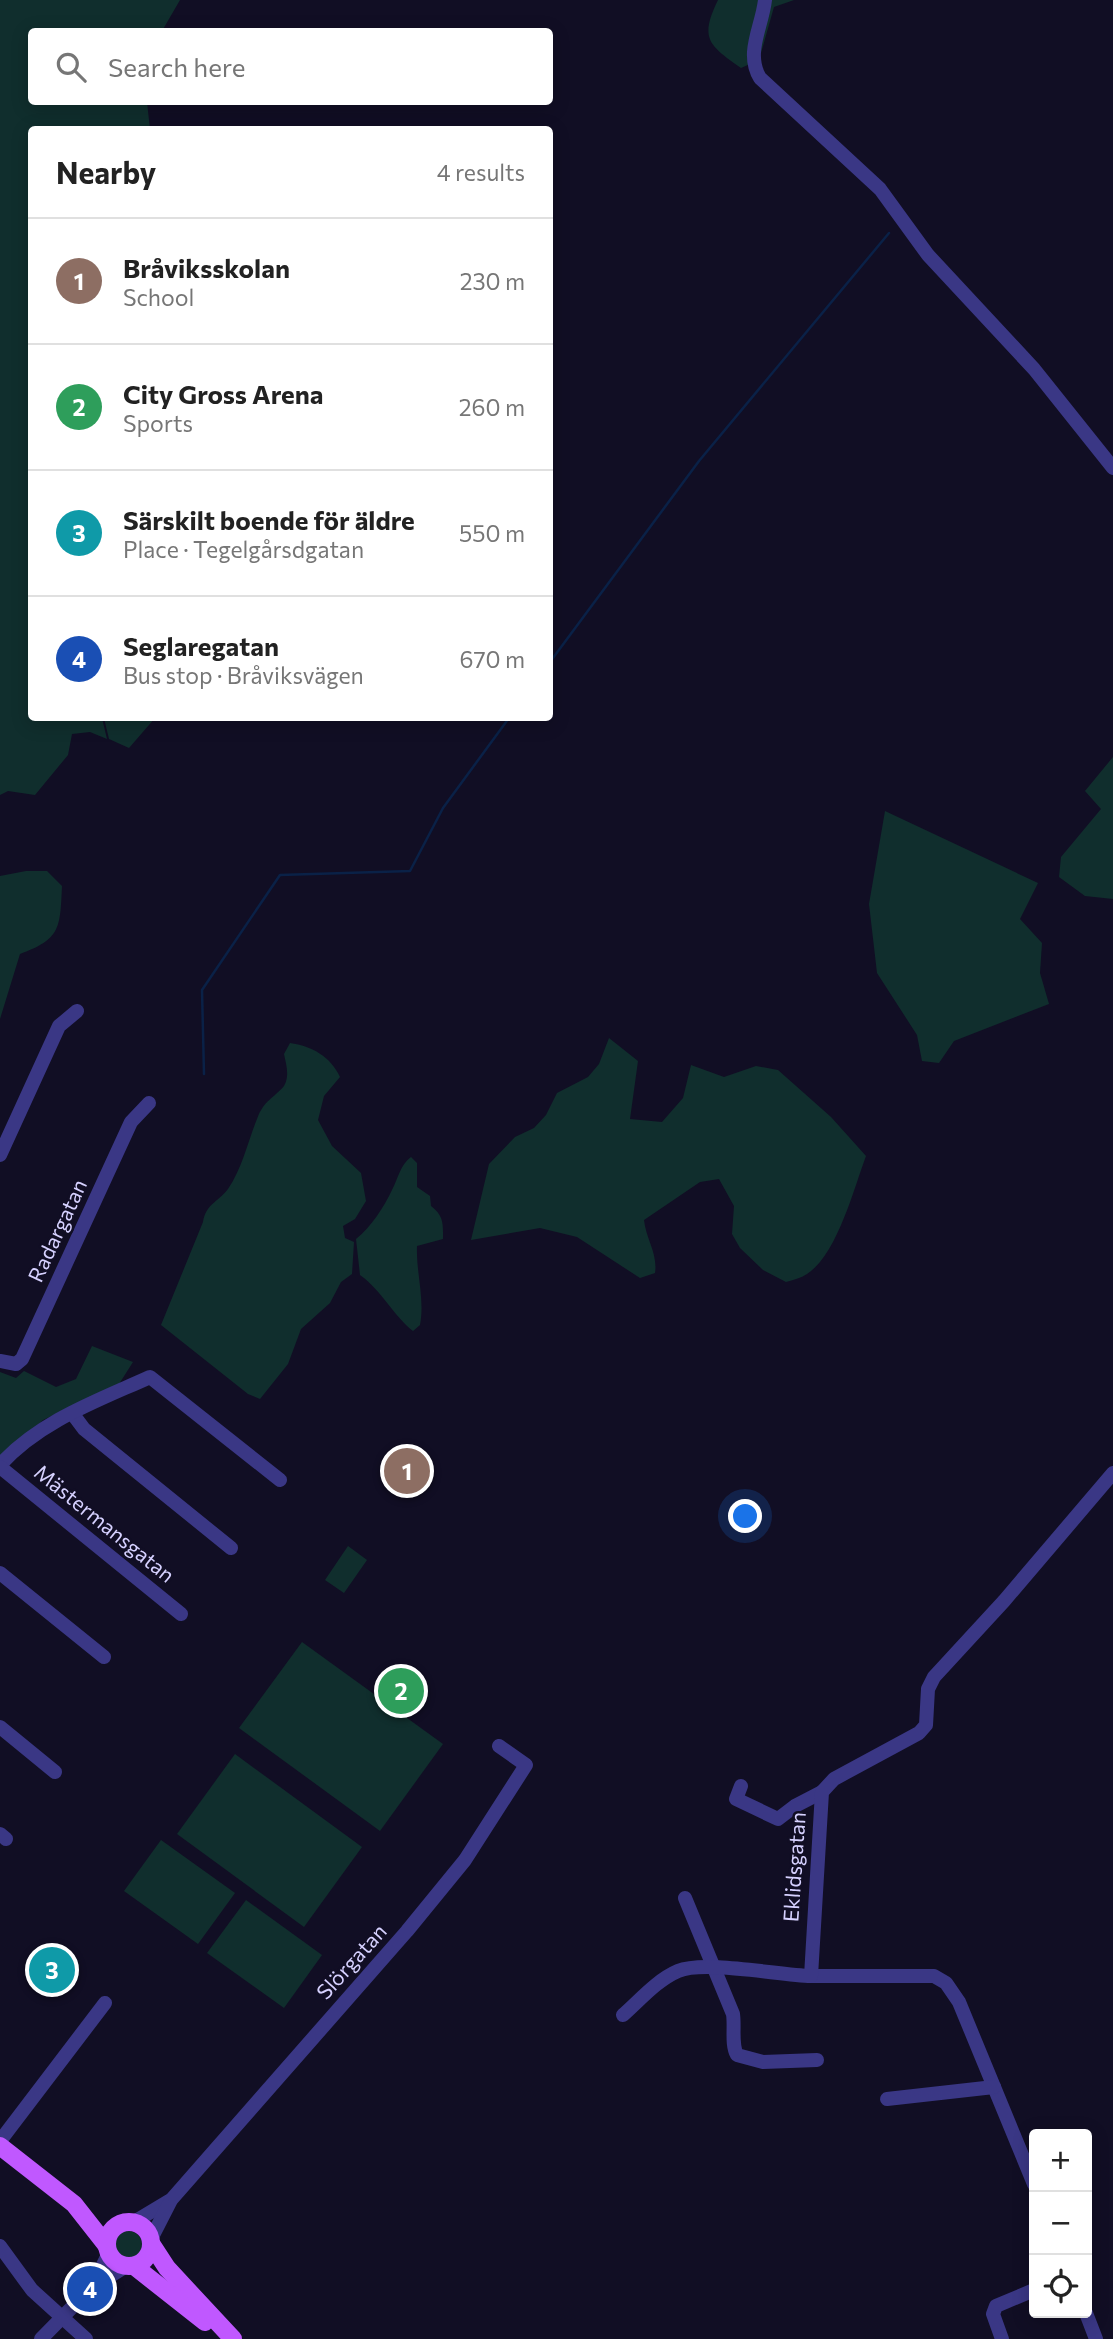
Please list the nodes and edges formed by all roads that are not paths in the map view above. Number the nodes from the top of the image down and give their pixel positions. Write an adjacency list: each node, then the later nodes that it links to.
1 (765, 0): 2 (street)
2 (1113, 468)
3 (77, 1011): 5 (street)
4 (149, 1103): 6 (street, Radargatan)
5 (0, 1155)
6 (0, 1361)
7 (72, 1413): 8 (street, Mästermansgatan); 10 (street, Mästermansgatan); 11 (street)
8 (0, 1466): 13 (street, Mästermansgatan)
9 (1113, 1473): 19 (street, Eklidsgatan)
10 (280, 1480)
11 (231, 1548)
12 (0, 1573): 14 (street)
13 (181, 1614)
14 (104, 1657)
15 (0, 1727): 17 (street)
16 (499, 1746): 30 (street, Slörgatan)
17 (55, 1772)
18 (741, 1786): 19 (street)
19 (822, 1792): 22 (street, Eklidsgatan)
20 (685, 1898): 21 (street)
21 (715, 1967): 22 (street); 24 (street); 25 (street)
22 (811, 1976): 26 (street)
23 (105, 2003): 28 (street)
24 (623, 2015)
25 (817, 2060)
26 (994, 2087): 27 (street); 29 (street)
27 (887, 2099)
28 (0, 2144): 31 (main road)
29 (1029, 2172)
30 (170, 2200): 32 (street, Slörgatan); 33 (street, Slörgatan)
31 (74, 2204): 32 (main road); 35 (main road)
32 (127, 2222): 33 (main road); 35 (main road)
33 (151, 2242): 36 (main road); 44 (main road)
34 (0, 2246): 39 (street)
35 (108, 2249): 36 (main road); 37 (street)
36 (130, 2266): 37 (street); 43 (main road)
37 (90, 2289): 39 (street)
38 (1029, 2292): 45 (street)
39 (62, 2318): 41 (street); 42 (street)
40 (1088, 2318): 46 (street)
41 (41, 2339)
42 (86, 2339)
43 (225, 2339)
44 (233, 2339)
45 (1002, 2339)
46 (1096, 2339)

